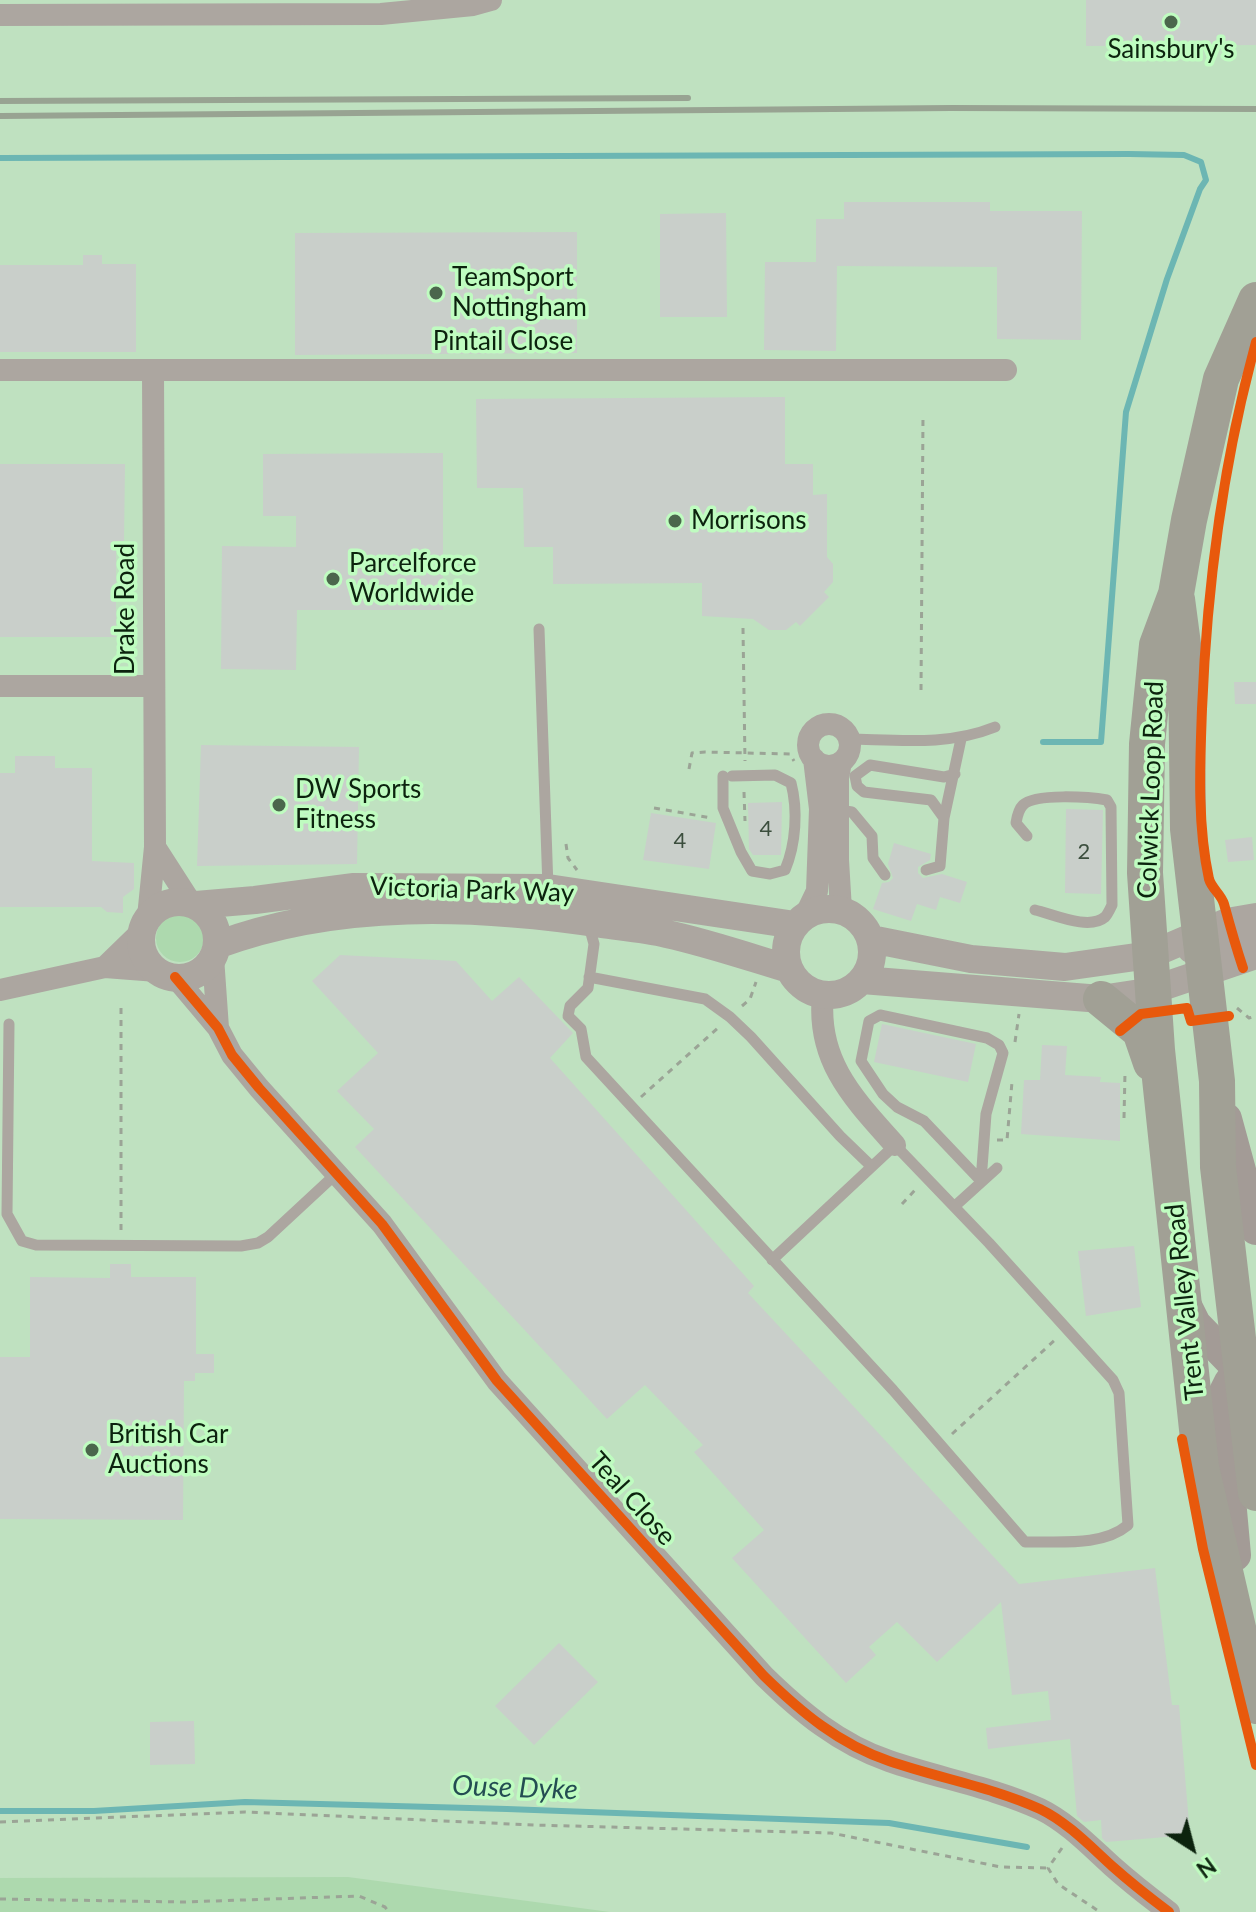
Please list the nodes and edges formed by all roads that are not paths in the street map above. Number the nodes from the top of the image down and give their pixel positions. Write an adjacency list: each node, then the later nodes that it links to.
1 (491, 0): 2 (street)
2 (45, 7): 3 (street)
3 (0, 15)
4 (1256, 300): 8 (main road, Colwick Loop Road)
5 (0, 370): 7 (street, Pintail Close)
6 (1006, 370): 7 (street, Pintail Close)
7 (153, 371): 11 (street, Drake Road)
8 (1176, 594): 37 (main road, Colwick Loop Road); 37 (main road, Colwick Loop Road)
9 (539, 629): 25 (lane)
10 (0, 686): 11 (street)
11 (154, 686): 21 (street, Drake Road)
12 (995, 727): 14 (lane)
13 (849, 739): 14 (lane); 15 (street); 16 (street)
14 (961, 739): 17 (lane)
15 (814, 759): 16 (street); 30 (street)
16 (841, 762): 18 (street)
17 (955, 774): 19 (lane); 19 (lane)
18 (839, 810): 24 (lane); 27 (street)
19 (944, 818): 23 (lane)
20 (1027, 836): 28 (lane)
21 (155, 847): 26 (street); 32 (street, Drake Road)
22 (741, 852): 22 (lane)
23 (926, 870)
24 (885, 875)
25 (548, 888): 26 (street, Victoria Park Way); 30 (street, Victoria Park Way)
26 (194, 904): 32 (street); 35 (street)
27 (841, 910): 30 (street, Victoria Park Way); 34 (street)
28 (1035, 910)
29 (1256, 917): 37 (street)
30 (800, 920): 39 (street)
31 (580, 921): 35 (street, Victoria Park Way); 39 (street, Victoria Park Way); 41 (lane)
32 (145, 925): 38 (street); 40 (street)
33 (1256, 935): 37 (street)
34 (871, 939): 37 (street); 42 (street)
35 (215, 951): 40 (street); 47 (street, Teal Close)
36 (1256, 955): 37 (street)
37 (1185, 957): 45 (street); 48 (main road, Colwick Loop Road); 49 (main road, Trent Valley Road); 55 (main road)
38 (105, 967): 40 (street); 43 (street)
39 (789, 969): 44 (street, Victoria Park Way)
40 (166, 974): 47 (street, Teal Close)
41 (589, 977): 51 (lane); 58 (lane)
42 (862, 980): 44 (street); 45 (street)
43 (0, 990)
44 (823, 995): 50 (street)
45 (1101, 999): 49 (main road)
46 (9, 1024): 53 (lane)
47 (218, 1028): 53 (street, Teal Close)
48 (1217, 1081): 57 (main road, Colwick Loop Road); 60 (main road, Trent Valley Road)
49 (1162, 1094): 55 (main road, Trent Valley Road)
50 (895, 1145): 51 (lane); 56 (lane)
51 (871, 1166): 58 (lane)
52 (997, 1168): 54 (lane)
53 (338, 1172): 63 (street, Teal Close)
54 (981, 1181): 54 (lane); 56 (lane)
55 (1173, 1186): 59 (main road, Trent Valley Road)
56 (955, 1206): 58 (lane)
57 (1256, 1229)
58 (772, 1260)
59 (1185, 1304): 60 (main road); 62 (main road, Trent Valley Road)
60 (1252, 1377): 61 (main road, Trent Valley Road); 62 (main road)
61 (1255, 1474)
62 (1252, 1691)
63 (1169, 1912)

